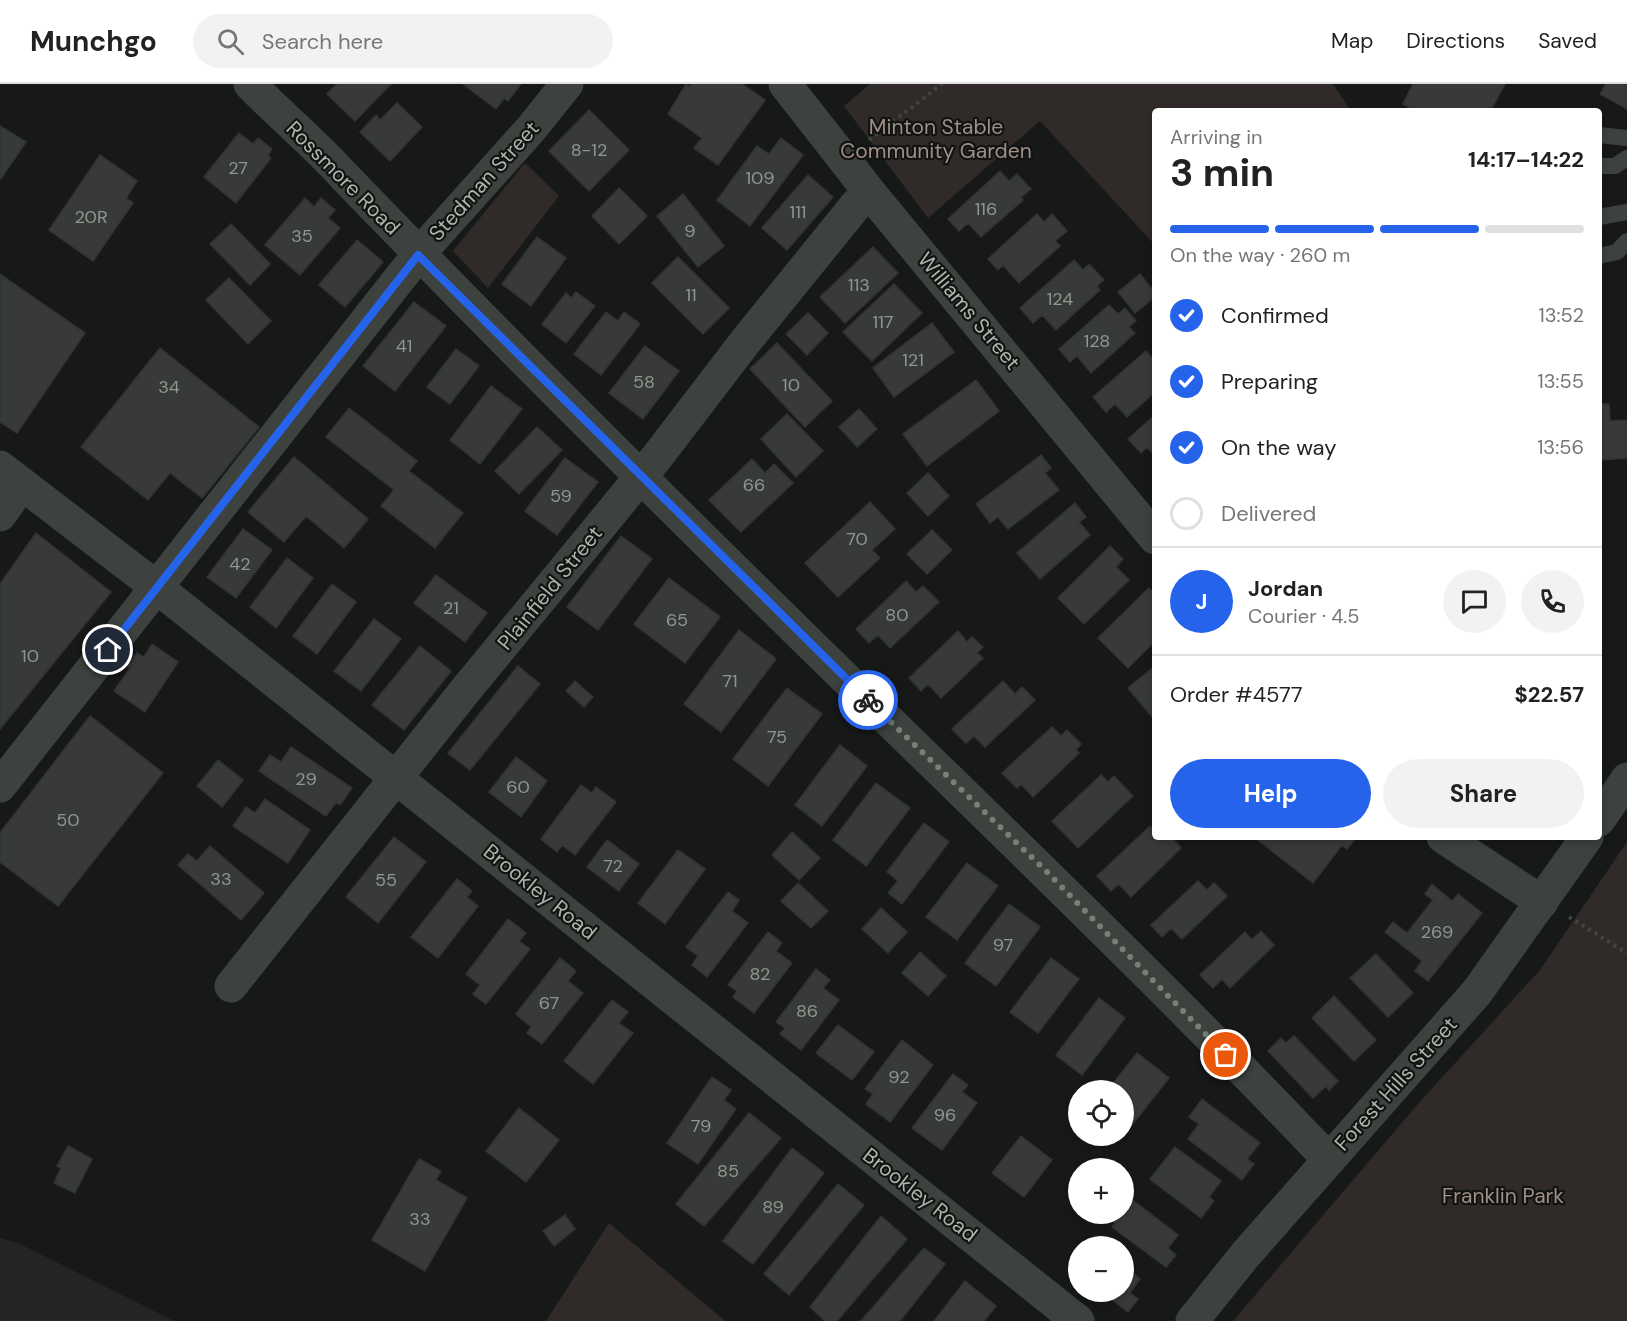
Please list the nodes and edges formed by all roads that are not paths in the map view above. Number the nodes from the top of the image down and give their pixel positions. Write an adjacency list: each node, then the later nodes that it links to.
1 (250, 84): 12 (street, Rossmore Road)
2 (567, 84): 12 (street, Stedman Street)
3 (785, 84): 8 (street, Williams Street)
4 (1602, 135): 5 (lane)
5 (1627, 138)
6 (1627, 159): 7 (lane)
7 (1602, 166)
8 (872, 194): 15 (street, Plainfield Street); 17 (street, Williams Street)
9 (1627, 212): 10 (lane)
10 (1602, 217)
11 (1627, 241): 13 (lane)
12 (418, 255): 15 (street, Rossmore Road); 18 (street, Stedman Street)
13 (1602, 255)
14 (11, 475): 16 (street); 18 (street, Brookley Road)
15 (641, 476): 19 (street, Plainfield Street); 27 (street, Rossmore Road)
16 (0, 515)
17 (1152, 534)
18 (155, 586): 19 (street, Brookley Road); 21 (street, Stedman Street)
19 (396, 778): 26 (street, Plainfield Street); 28 (street, Brookley Road)
20 (1627, 779): 22 (street)
21 (0, 786)
22 (1602, 816)
23 (1448, 840): 25 (street)
24 (1586, 840): 25 (street, Forest Hills Street)
25 (1556, 909): 27 (street, Forest Hills Street)
26 (231, 986)
27 (1329, 1160): 29 (street, Forest Hills Street)
28 (1078, 1321)
29 (1192, 1321)

